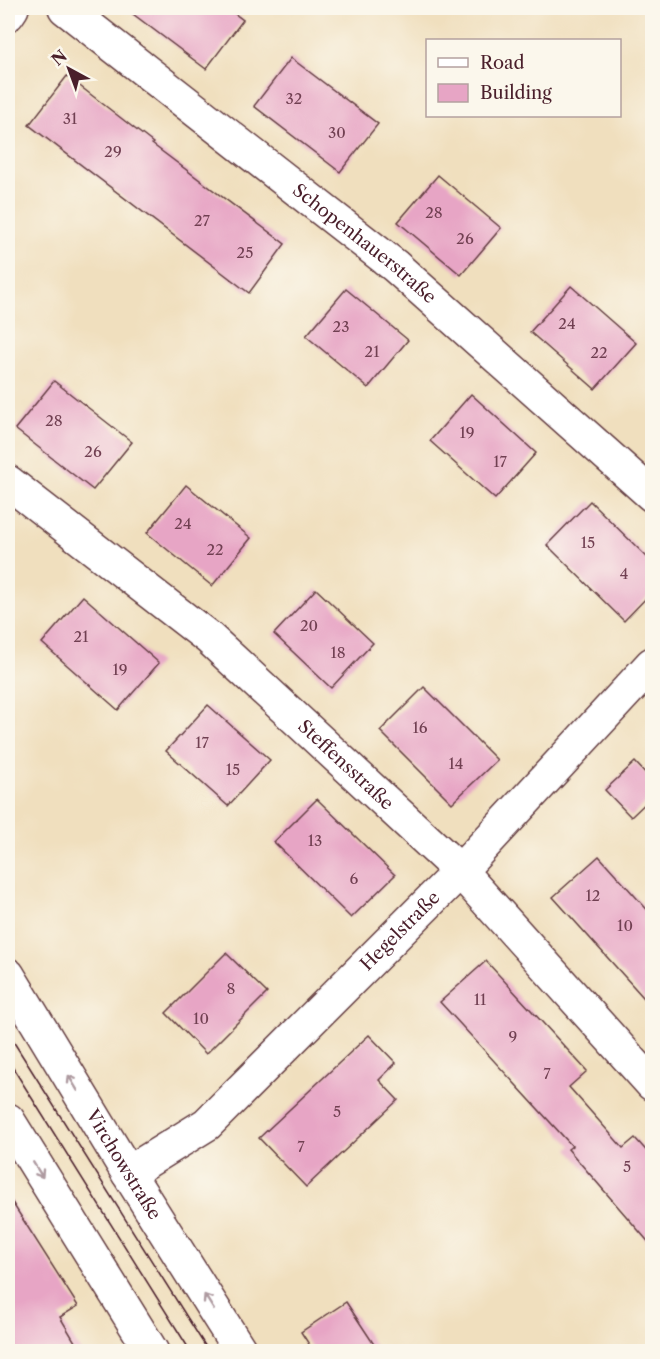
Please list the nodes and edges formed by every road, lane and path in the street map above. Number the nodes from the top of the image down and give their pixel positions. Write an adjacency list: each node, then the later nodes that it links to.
1 (12, 8): 3 (street)
2 (65, 8): 5 (street, Schopenhauerstraße)
3 (8, 14)
4 (8, 482): 7 (street, Steffensstraße)
5 (652, 495)
6 (652, 664): 7 (street, Hegelstraße)
7 (460, 870): 9 (street, Steffensstraße); 11 (street, Hegelstraße)
8 (8, 975): 11 (street, Virchowstraße, one-way to 8)
9 (652, 1084)
10 (8, 1120): 12 (street, one-way to 12)
11 (128, 1173): 13 (street, Virchowstraße, one-way to 11)
12 (152, 1352)
13 (241, 1352)

